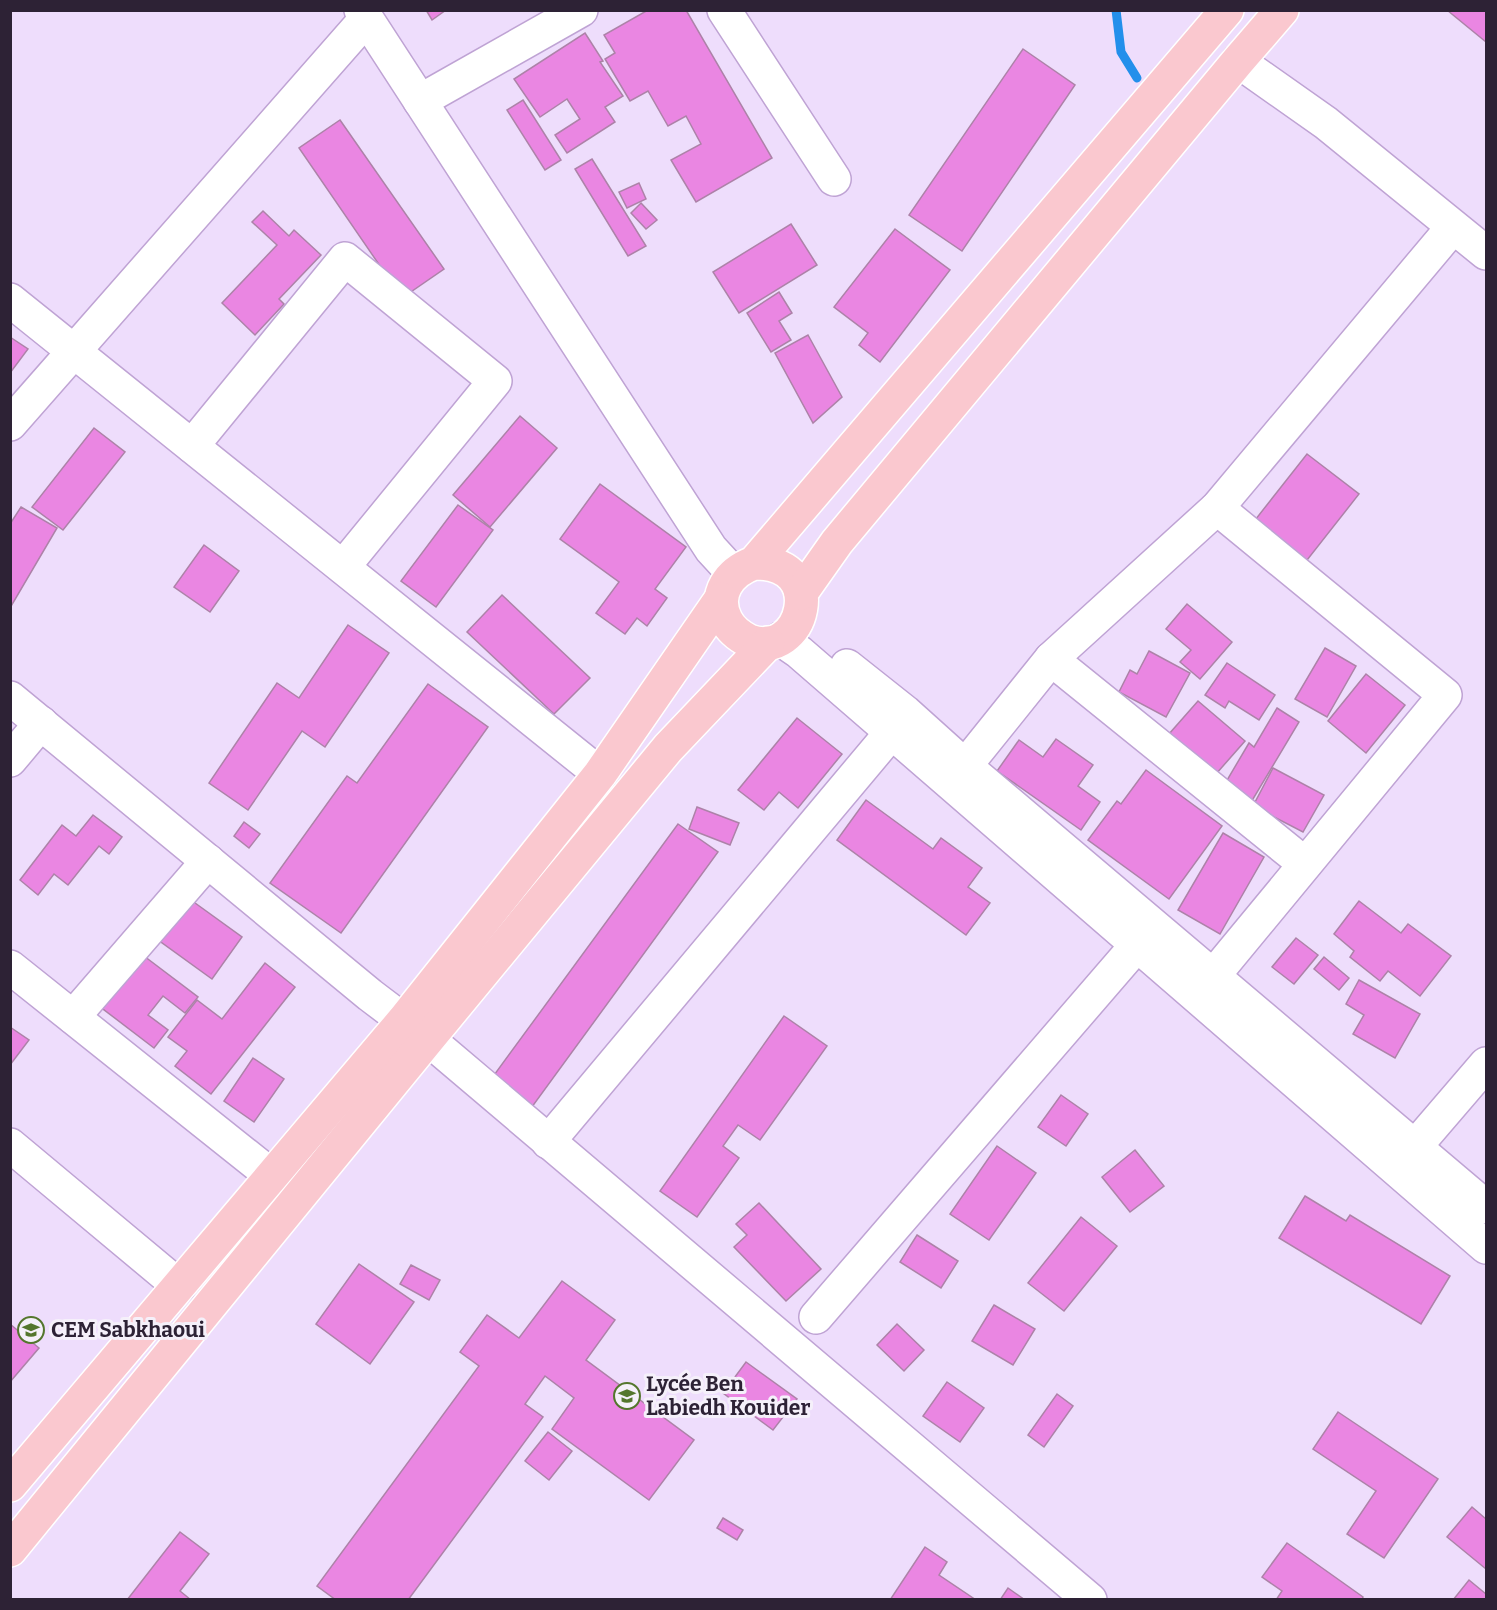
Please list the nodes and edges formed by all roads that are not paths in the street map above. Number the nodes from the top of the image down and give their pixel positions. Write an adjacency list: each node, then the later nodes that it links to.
1 (581, 10): 7 (street)
2 (724, 10): 8 (street)
3 (1227, 10): 17 (main road)
4 (1282, 10): 6 (main road)
5 (363, 15): 7 (street); 12 (street)
6 (1238, 61): 9 (street); 18 (main road)
7 (420, 101): 17 (street)
8 (834, 179)
9 (1453, 227): 10 (street); 15 (street)
10 (1486, 253)
11 (10, 300): 12 (street)
12 (74, 351): 13 (street); 14 (street)
13 (10, 424)
14 (192, 446): 16 (street); 16 (street)
15 (1217, 508): 19 (street); 27 (street)
16 (343, 567): 25 (street)
17 (736, 578): 18 (main road); 18 (main road); 25 (main road)
18 (787, 624): 21 (street); 32 (main road)
19 (1051, 659): 24 (street); 27 (street)
20 (10, 698): 22 (street)
21 (898, 722): 24 (street); 28 (street); 34 (street)
22 (41, 723): 23 (street); 26 (street)
23 (10, 760)
24 (965, 765): 30 (street)
25 (600, 774): 32 (main road)
26 (208, 861): 31 (street); 32 (street)
27 (1305, 864): 30 (street)
28 (1137, 945): 30 (street); 41 (street)
29 (10, 967): 31 (street)
30 (1204, 986): 36 (street)
31 (73, 1017): 37 (street)
32 (416, 1029): 34 (street); 37 (main road); 43 (main road)
33 (1486, 1064): 36 (street)
34 (549, 1142): 44 (street)
35 (10, 1145): 40 (street)
36 (1406, 1158): 38 (street); 39 (street)
37 (272, 1176): 40 (main road)
38 (1486, 1207)
39 (1486, 1247)
40 (179, 1286): 42 (main road)
41 (816, 1317)
42 (10, 1485)
43 (10, 1550)
44 (1090, 1599)

